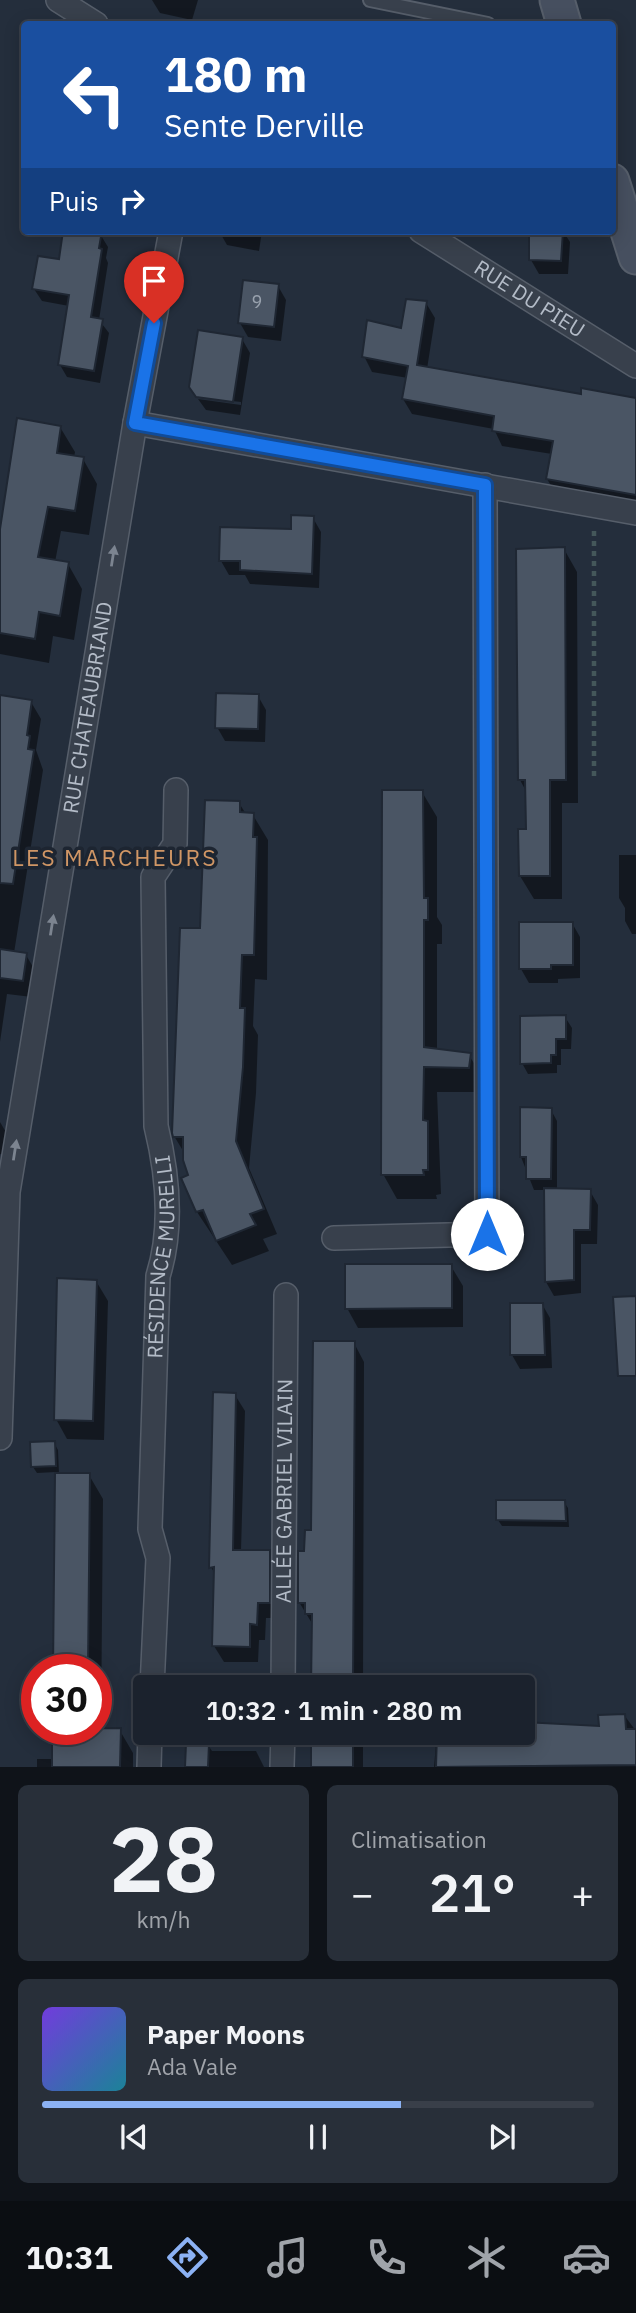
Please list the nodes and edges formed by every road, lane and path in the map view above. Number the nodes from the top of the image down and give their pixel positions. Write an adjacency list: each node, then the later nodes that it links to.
1 (58, 0): 4 (street)
2 (370, 0): 5 (lane)
3 (557, 0): 6 (main road)
4 (91, 21)
5 (473, 21)
6 (563, 21)
7 (616, 194): 10 (main road)
8 (170, 235): 12 (street, RUE CHATEAUBRIAND)
9 (427, 235): 11 (street, RUE DU PIEU)
10 (636, 257)
11 (636, 366)
12 (135, 423): 13 (street); 20 (street, RUE CHATEAUBRIAND, one-way to 12)
13 (485, 485): 14 (street); 18 (street)
14 (594, 505): 15 (street); 16 (path)
15 (636, 513)
16 (594, 776)
17 (176, 790): 21 (street, RÉSIDENCE MURELLI)
18 (334, 1238)
19 (286, 1295): 22 (street, ALLÉE GABRIEL VILAIN)
20 (0, 1438)
21 (153, 1675)
22 (283, 1675)
23 (150, 1745): 25 (street)
24 (283, 1745): 26 (street)
25 (149, 1767)
26 (282, 1767)

